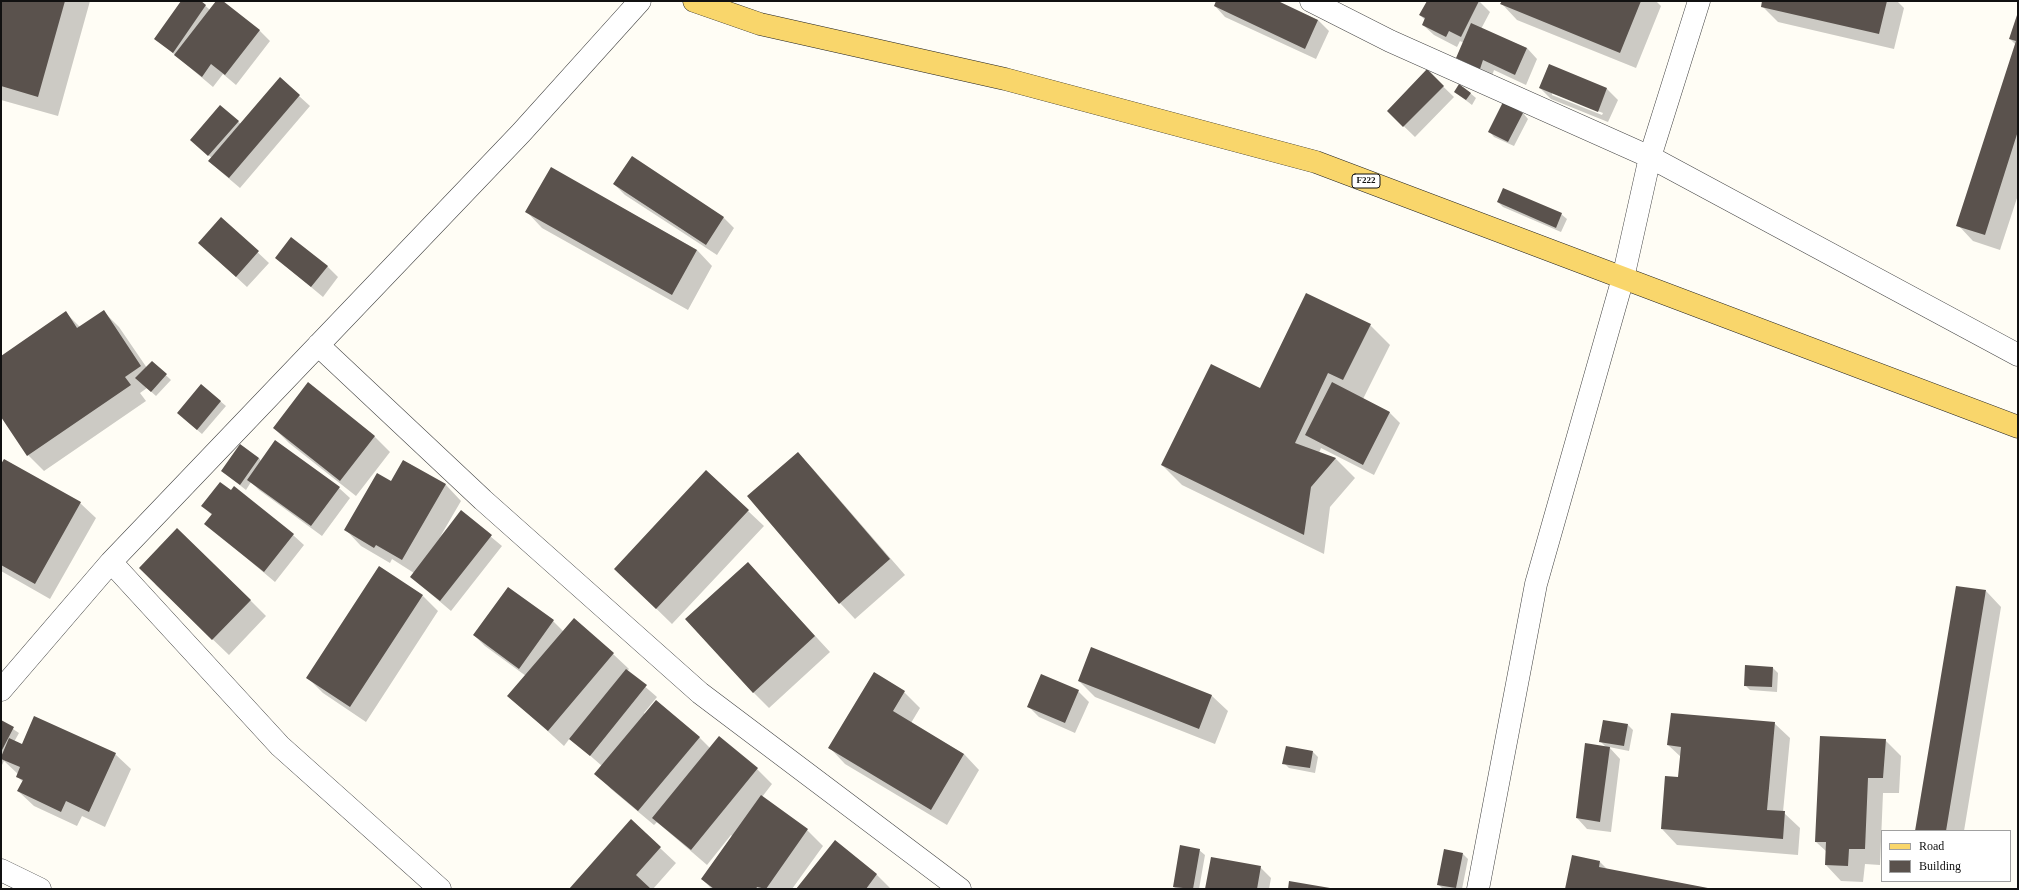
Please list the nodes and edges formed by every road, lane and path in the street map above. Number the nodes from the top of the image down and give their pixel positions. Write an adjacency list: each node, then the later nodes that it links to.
1 (640, 1): 7 (street)
2 (694, 1): 6 (main road, F222)
3 (1310, 1): 5 (street)
4 (1699, 1): 5 (street)
5 (1650, 156): 6 (street); 8 (street)
6 (1623, 278): 9 (main road, F222); 16 (street)
7 (318, 345): 10 (street); 15 (street)
8 (2018, 355)
9 (2018, 427)
10 (110, 562): 11 (street); 14 (street)
11 (1, 690)
12 (1, 870): 13 (street)
13 (40, 889)
14 (440, 889)
15 (960, 889)
16 (1478, 889)

